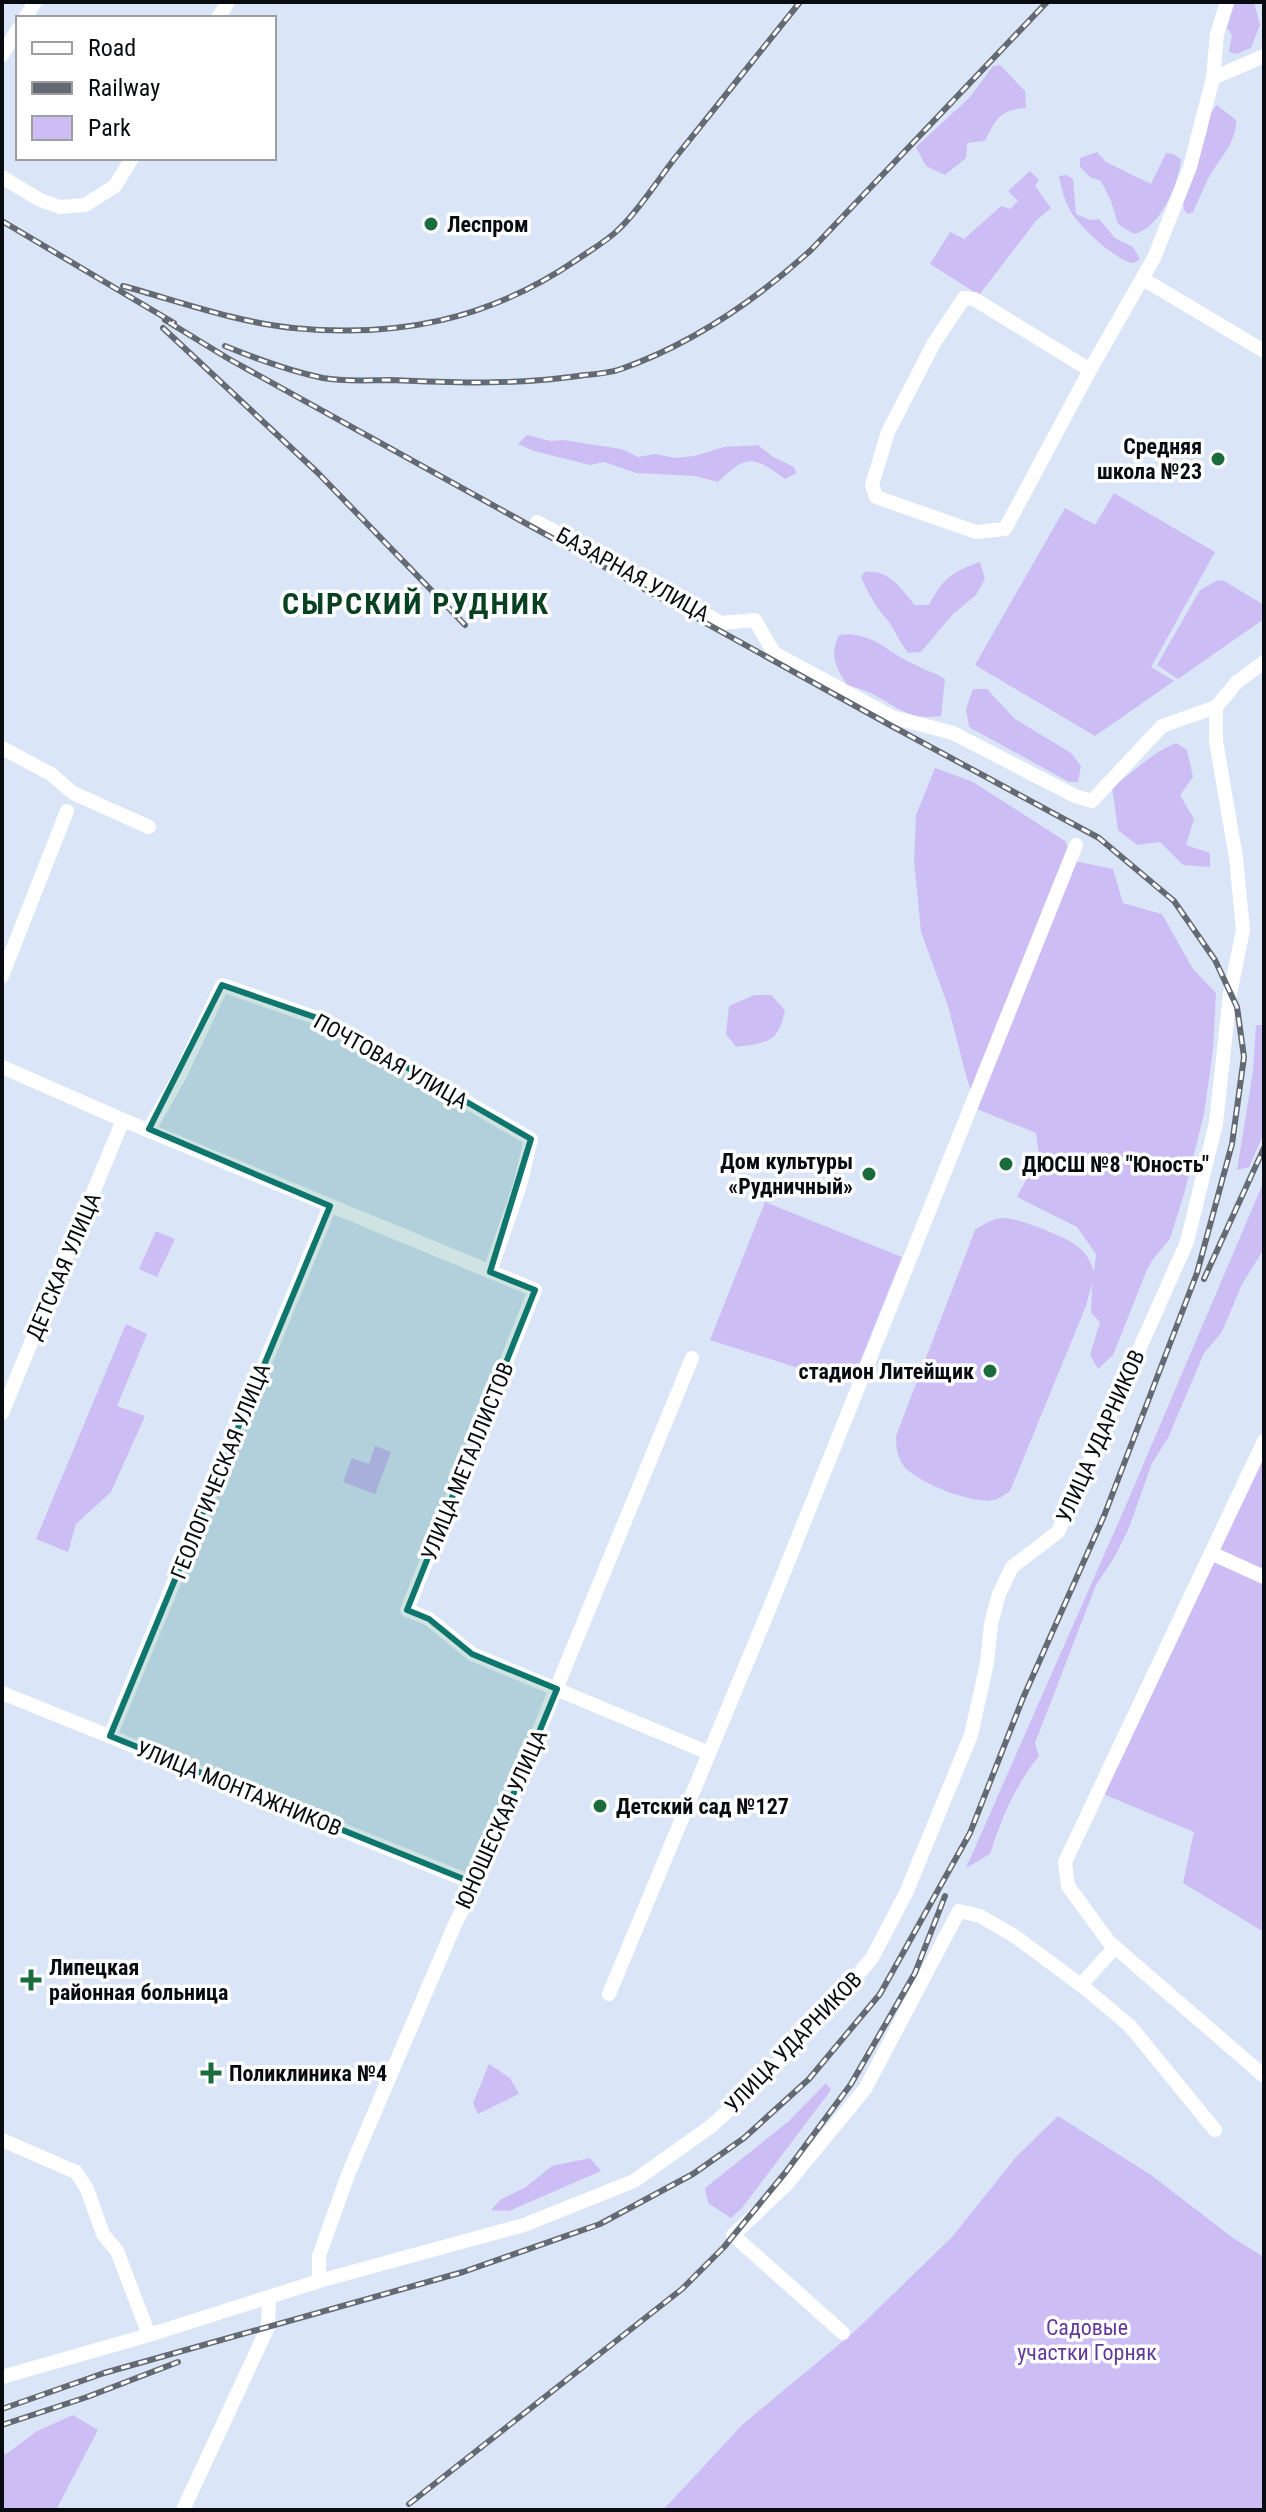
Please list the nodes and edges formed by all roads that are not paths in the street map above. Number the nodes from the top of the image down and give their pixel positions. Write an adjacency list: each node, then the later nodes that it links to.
1 (1227, 2): 5 (street)
2 (16, 32): 3 (street)
3 (2, 55)
4 (1264, 56): 5 (street)
5 (1213, 78): 8 (street)
6 (131, 160): 7 (street)
7 (2, 177)
8 (1143, 279): 9 (street); 10 (street)
9 (1264, 351)
10 (1090, 370): 10 (street)
11 (537, 522): 13 (street, БАЗАРНАЯ УЛИЦА)
12 (1264, 662): 13 (street)
13 (1216, 707): 40 (street, УЛИЦА УДАРНИКОВ)
14 (2, 748): 16 (street)
15 (67, 811): 18 (street)
16 (149, 827)
17 (1076, 845): 32 (street)
18 (2, 976)
19 (2, 1067): 20 (street)
20 (123, 1120): 21 (street); 25 (street, ДЕТСКАЯ УЛИЦА)
21 (149, 1129): 22 (street); 23 (street, ПОЧТОВАЯ УЛИЦА)
22 (330, 1206): 23 (street); 31 (street, ГЕОЛОГИЧЕСКАЯ УЛИЦА)
23 (490, 1272): 29 (street, УЛИЦА МЕТАЛЛИСТОВ)
24 (692, 1358): 29 (street, ЮНОШЕСКАЯ УЛИЦА)
25 (2, 1413)
26 (1264, 1441): 27 (street)
27 (1211, 1553): 28 (street); 34 (street)
28 (1264, 1577)
29 (557, 1689): 32 (street); 33 (street, ЮНОШЕСКАЯ УЛИЦА)
30 (2, 1693): 31 (street, УЛИЦА МОНТАЖНИКОВ)
31 (110, 1736): 33 (street, УЛИЦА МОНТАЖНИКОВ)
32 (709, 1753): 36 (street)
33 (476, 1884): 40 (street, ЮНОШЕСКАЯ УЛИЦА)
34 (1115, 1947): 35 (street); 37 (street)
35 (1081, 1985): 38 (street); 42 (street)
36 (609, 1994)
37 (1264, 2076)
38 (1215, 2130)
39 (2, 2140): 43 (street)
40 (319, 2281): 41 (street)
41 (269, 2299): 43 (street); 45 (street)
42 (843, 2333)
43 (149, 2335): 44 (street)
44 (2, 2377)
45 (183, 2510)

